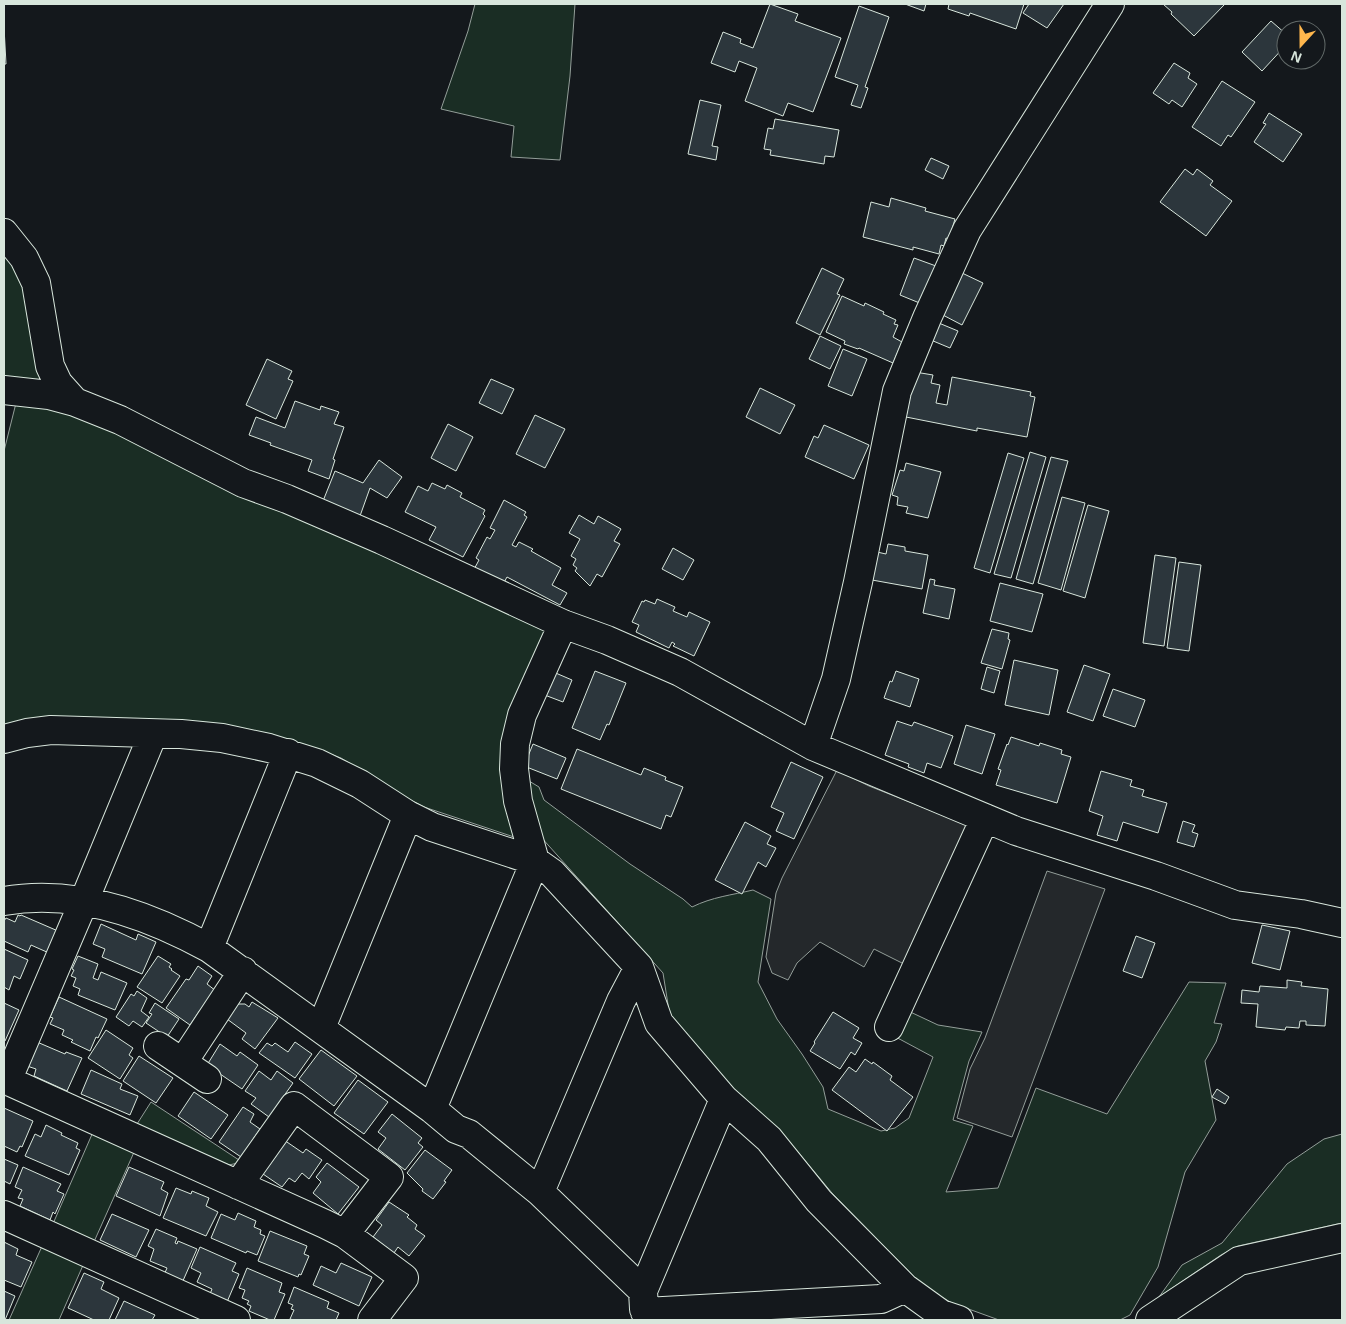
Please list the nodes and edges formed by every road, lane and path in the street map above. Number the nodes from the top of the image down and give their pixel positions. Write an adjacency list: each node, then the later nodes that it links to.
1 (1110, 4): 8 (street)
2 (4, 233): 4 (street)
3 (4, 390): 4 (street)
4 (75, 402): 5 (street)
5 (563, 624): 8 (street); 12 (street)
6 (153, 734): 7 (street); 9 (street); 14 (street)
7 (4, 739)
8 (813, 746): 11 (street)
9 (288, 753): 10 (street); 16 (street)
10 (408, 814): 12 (street); 20 (street)
11 (985, 818): 15 (street); 19 (street)
12 (535, 861): 17 (street); 26 (street)
13 (4, 901): 14 (street)
14 (84, 901): 16 (street); 24 (street)
15 (1342, 923)
16 (209, 948): 18 (street)
17 (639, 967): 25 (street); 28 (street)
18 (243, 971): 20 (street); 22 (street)
19 (889, 1027)
20 (321, 1028): 26 (street)
21 (158, 1046): 22 (street)
22 (183, 1062): 23 (street)
23 (207, 1079)
24 (5, 1080): 27 (street)
25 (724, 1099): 32 (street); 33 (street)
26 (432, 1109): 28 (street)
27 (238, 1185): 30 (street); 30 (street)
28 (540, 1192): 33 (street)
29 (4, 1214): 34 (street)
30 (346, 1234): 35 (street)
31 (1342, 1238): 37 (street)
32 (905, 1288): 33 (street); 36 (street)
33 (644, 1308)
34 (236, 1320)
35 (372, 1320)
36 (958, 1320)
37 (1150, 1320)

